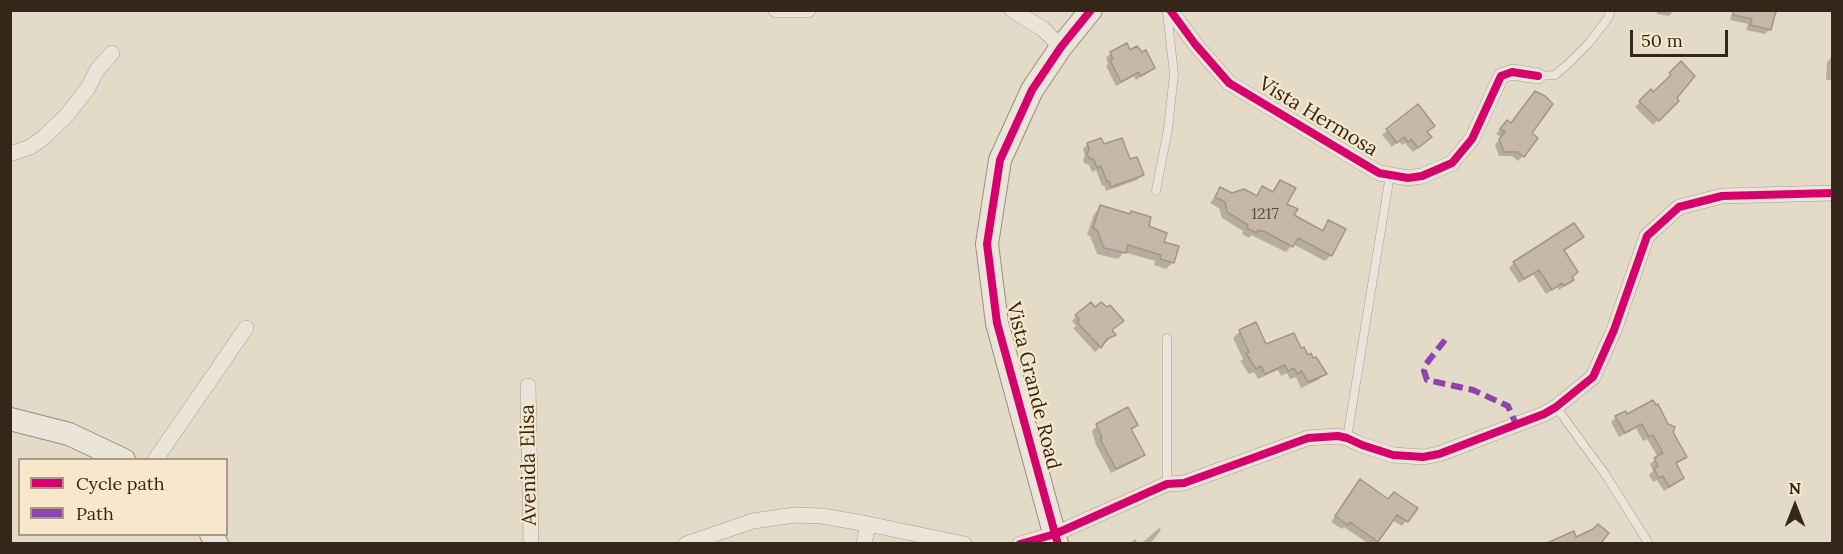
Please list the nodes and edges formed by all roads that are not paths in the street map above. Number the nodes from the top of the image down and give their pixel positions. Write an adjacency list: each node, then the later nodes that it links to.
1 (776, 10): 2 (street)
2 (808, 10)
3 (1012, 10): 7 (street)
4 (1091, 10): 7 (street, Vista Grande Road)
5 (1168, 10): 11 (street, Vista Hermosa); 12 (lane)
6 (1611, 10): 9 (lane)
7 (1061, 47): 24 (street, Vista Grande Road)
8 (112, 53): 10 (street)
9 (1538, 76): 11 (street, Vista Hermosa)
10 (10, 154)
11 (1390, 175): 19 (lane)
12 (1156, 191)
13 (1833, 193): 17 (street)
14 (246, 328): 21 (street)
15 (1167, 338): 22 (lane)
16 (528, 386): 25 (street, Avenida Elisa)
17 (1556, 407): 19 (street); 30 (lane)
18 (10, 419): 20 (street)
19 (1347, 438): 22 (street)
20 (122, 458)
21 (156, 458)
22 (1167, 484): 24 (street)
23 (868, 524): 26 (street); 27 (street); 28 (street)
24 (1056, 539): 29 (street)
25 (531, 543)
26 (686, 543)
27 (864, 543)
28 (964, 543)
29 (1020, 543)
30 (1649, 543)

